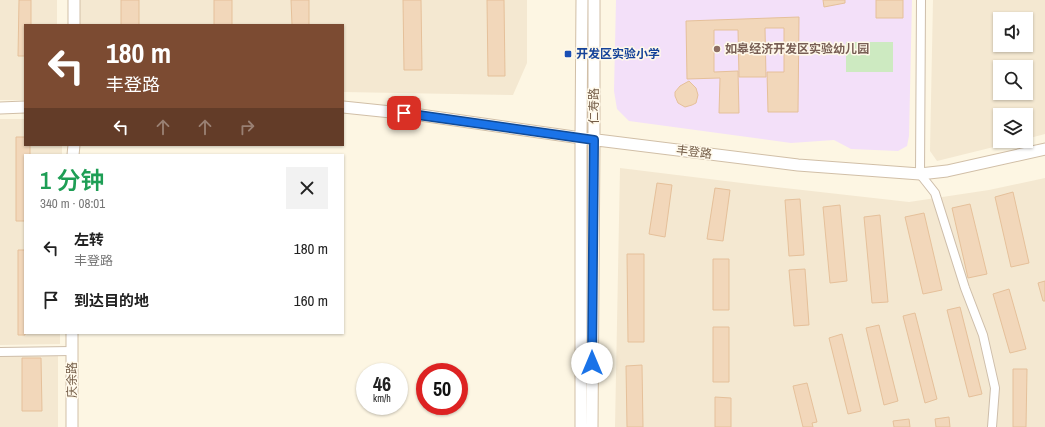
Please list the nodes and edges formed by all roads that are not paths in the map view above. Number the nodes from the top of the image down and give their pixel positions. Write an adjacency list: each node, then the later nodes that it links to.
1 (74, 0): 5 (street)
2 (582, 0): 9 (street, 仁寿路)
3 (594, 0): 10 (street, 仁寿路)
4 (921, 0): 12 (street)
5 (74, 24)
6 (344, 106): 9 (street, 丰登路)
7 (24, 107): 8 (street)
8 (0, 108)
9 (581, 138): 10 (street, 丰登路); 17 (street, 仁寿路)
10 (594, 140): 12 (street, 丰登路); 18 (street, 仁寿路)
11 (1045, 149): 12 (street, 丰登路)
12 (920, 174): 19 (street)
13 (72, 334): 14 (street, 庆余路)
14 (72, 351): 15 (street); 16 (street, 庆余路)
15 (0, 352)
16 (72, 427)
17 (581, 427)
18 (592, 427)
19 (992, 427)

